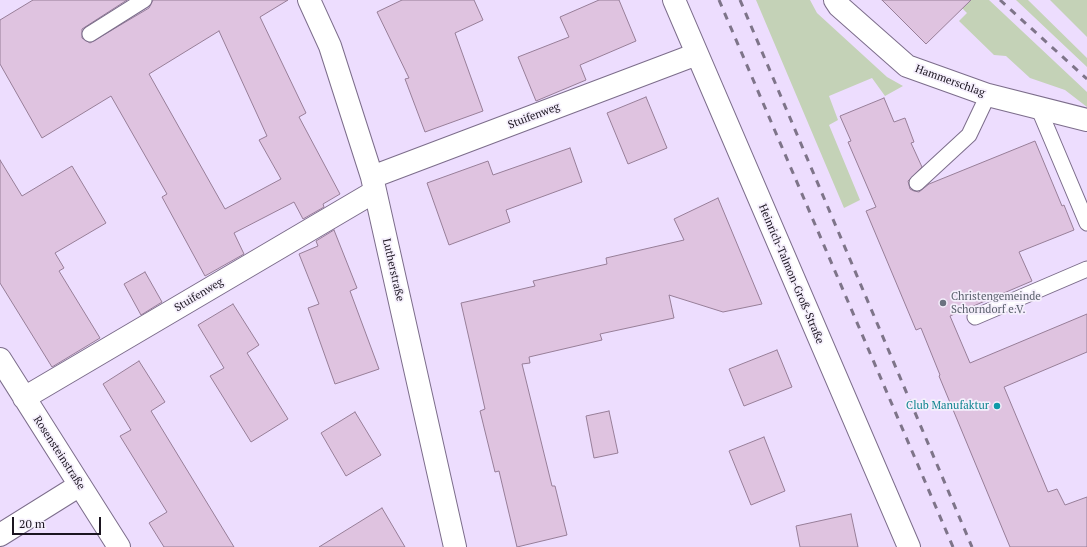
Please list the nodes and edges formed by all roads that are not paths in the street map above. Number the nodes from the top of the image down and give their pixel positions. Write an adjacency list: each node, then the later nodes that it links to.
1 (144, 0): 5 (lane)
2 (309, 0): 11 (street, Lutherstraße)
3 (674, 0): 6 (street, Heinrich-Talmon-Groß-Straße)
4 (835, 0): 7 (street, Hammerschlag)
5 (90, 34)
6 (697, 54): 11 (street, Stuifenweg); 21 (street, Heinrich-Talmon-Groß-Straße)
7 (988, 95): 8 (street, Hammerschlag); 10 (lane)
8 (1038, 107): 9 (street, Hammerschlag); 12 (lane)
9 (1087, 120)
10 (916, 183)
11 (373, 185): 16 (street, Stuifenweg); 20 (street, Lutherstraße)
12 (1087, 223)
13 (1087, 269): 14 (lane)
14 (975, 318)
15 (0, 359): 16 (street, Rosensteinstraße)
16 (24, 398): 17 (street, Rosensteinstraße)
17 (80, 485): 18 (street); 19 (street, Rosensteinstraße)
18 (0, 535)
19 (119, 547)
20 (455, 547)
21 (909, 547)

